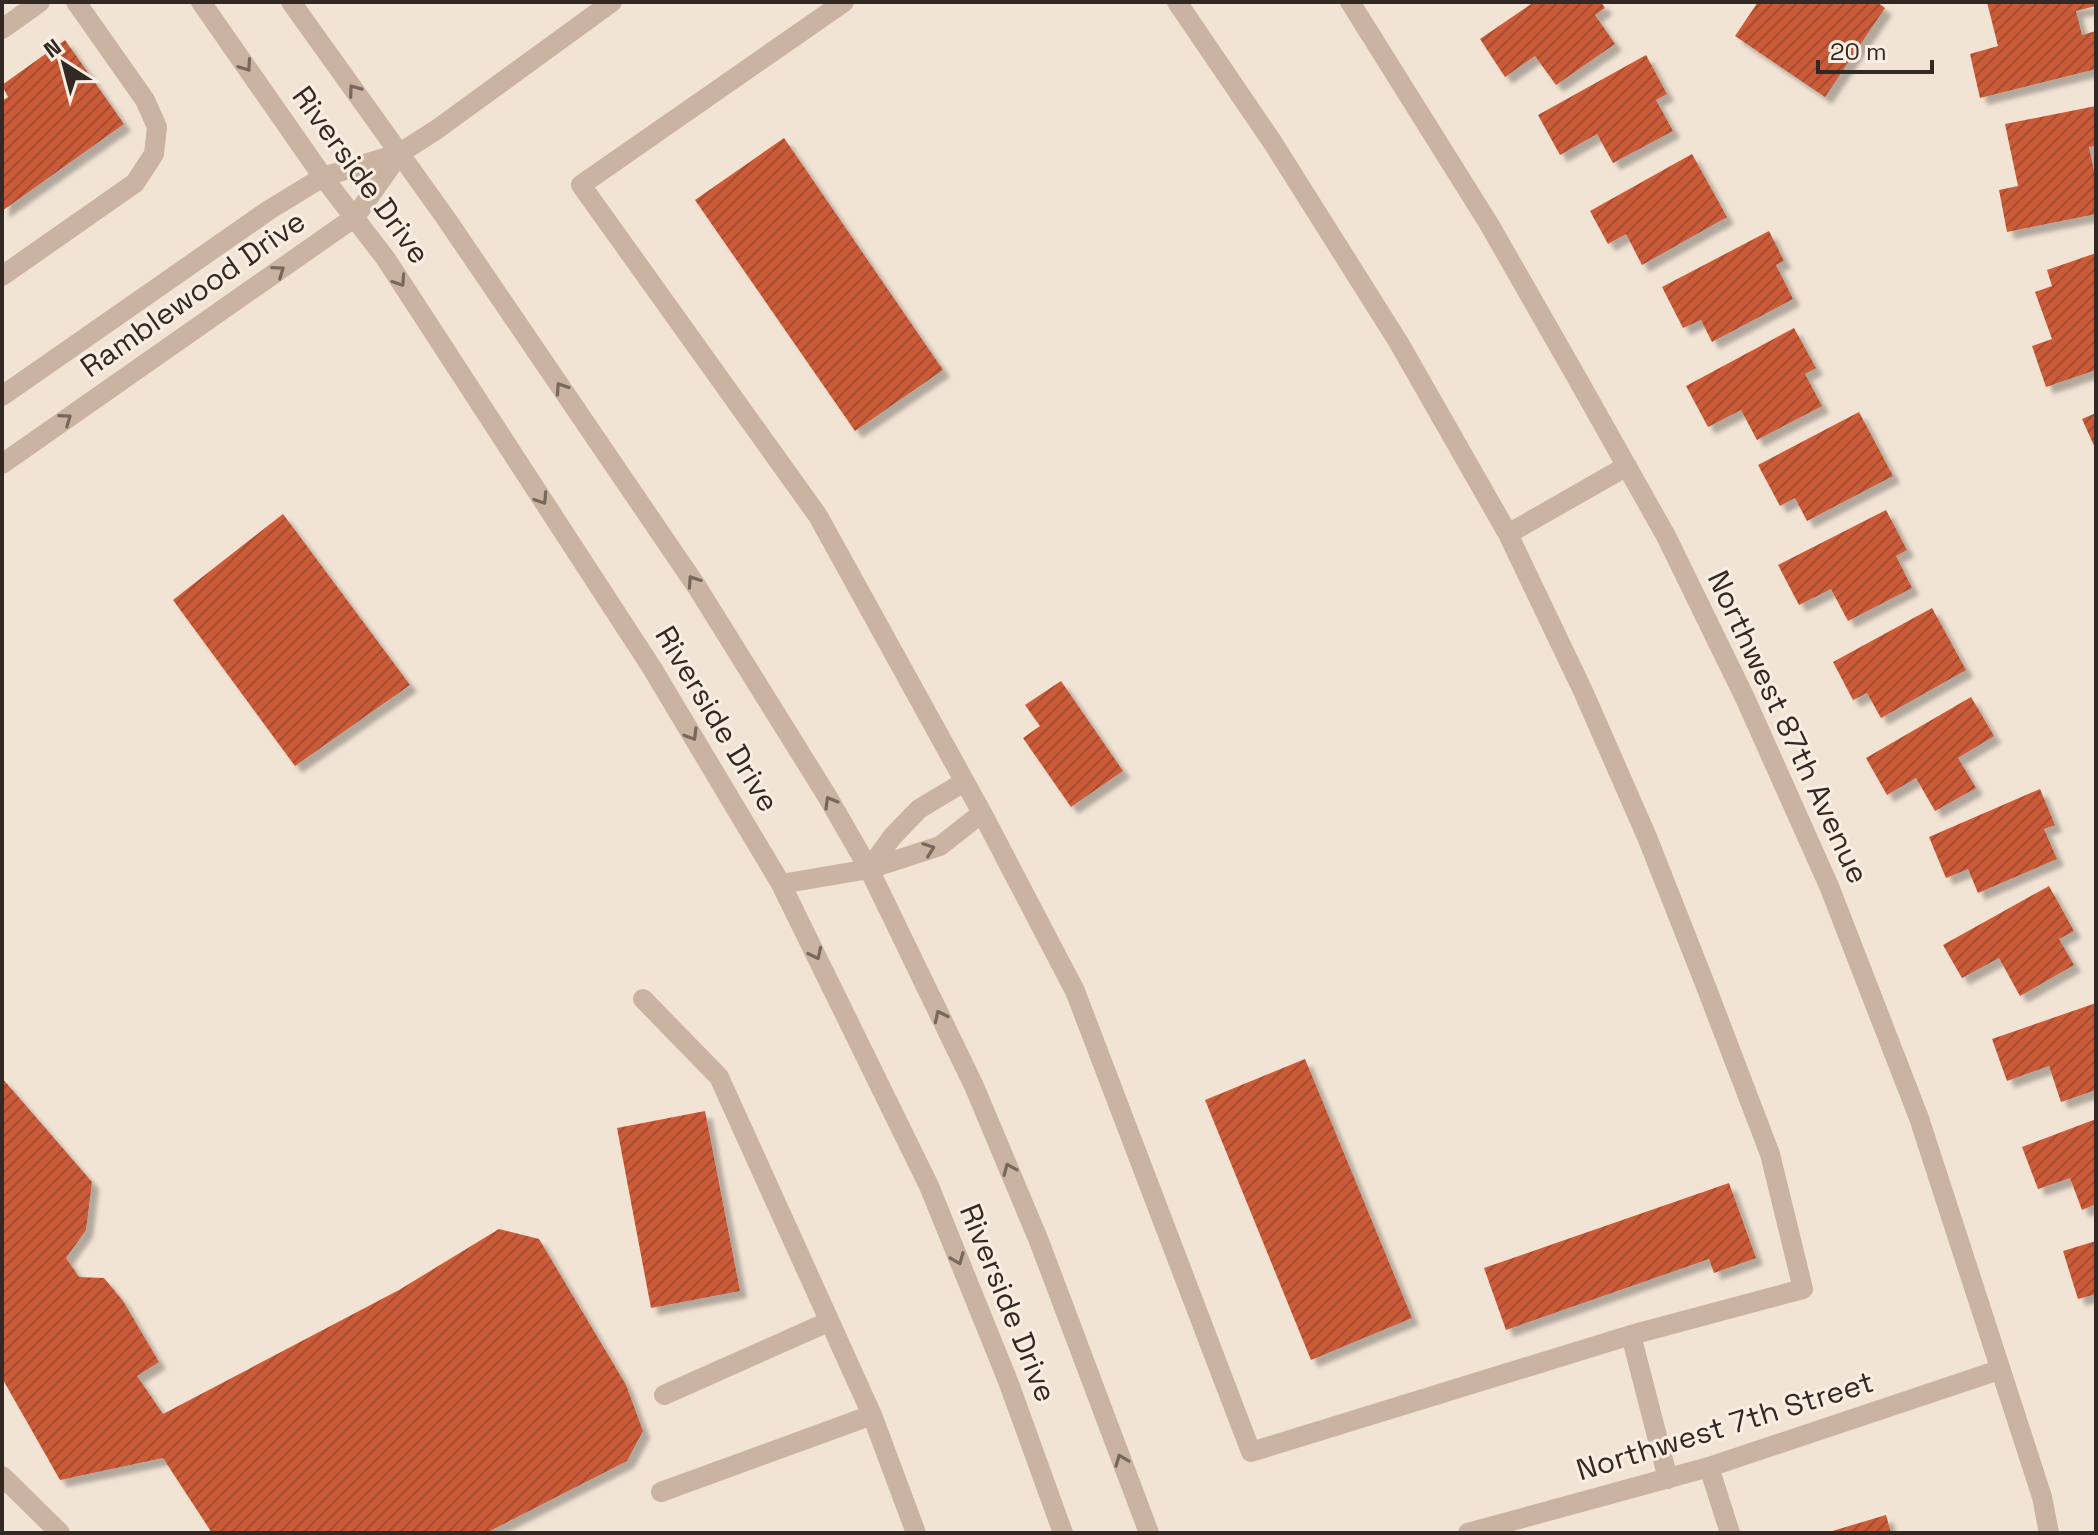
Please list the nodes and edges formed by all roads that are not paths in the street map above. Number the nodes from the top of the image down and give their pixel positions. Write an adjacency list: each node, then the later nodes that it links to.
1 (40, 2): 9 (street)
2 (76, 2): 13 (street)
3 (201, 2): 11 (street, Riverside Drive, one-way to 11)
4 (291, 2): 10 (street, Riverside Drive, one-way to 4)
5 (612, 2): 10 (street, Ramblewood Drive)
6 (844, 2): 18 (street)
7 (1177, 2): 17 (street)
8 (1350, 2): 16 (street, Northwest 87th Avenue)
9 (2, 29)
10 (400, 153): 11 (street, Ramblewood Drive); 12 (street, Ramblewood Drive); 20 (street, Riverside Drive, one-way to 10)
11 (323, 177): 12 (street, Riverside Drive); 14 (street, Ramblewood Drive)
12 (355, 217): 15 (street, Ramblewood Drive, one-way to 12); 21 (street, Riverside Drive, one-way to 21)
13 (2, 276)
14 (2, 396)
15 (2, 464)
16 (1627, 466): 17 (street); 25 (street, Northwest 87th Avenue)
17 (1508, 534): 24 (street)
18 (964, 782): 19 (street); 20 (street)
19 (982, 813): 20 (street, one-way to 19); 24 (street)
20 (869, 869): 21 (street); 35 (street, Riverside Drive, one-way to 20)
21 (781, 884): 34 (street, Riverside Drive, one-way to 34)
22 (643, 999): 23 (street)
23 (828, 1322): 26 (street); 27 (street)
24 (1631, 1335): 30 (street)
25 (1999, 1370): 28 (street, Northwest 7th Street); 38 (street, Northwest 87th Avenue)
26 (664, 1395)
27 (872, 1415): 31 (street); 33 (street)
28 (1709, 1467): 30 (street, Northwest 7th Street); 37 (street)
29 (2, 1476): 32 (street)
30 (1668, 1479): 36 (street, Northwest 7th Street)
31 (661, 1492)
32 (60, 1533)
33 (916, 1533)
34 (1063, 1533)
35 (1149, 1533)
36 (1468, 1533)
37 (1730, 1533)
38 (2049, 1533)

